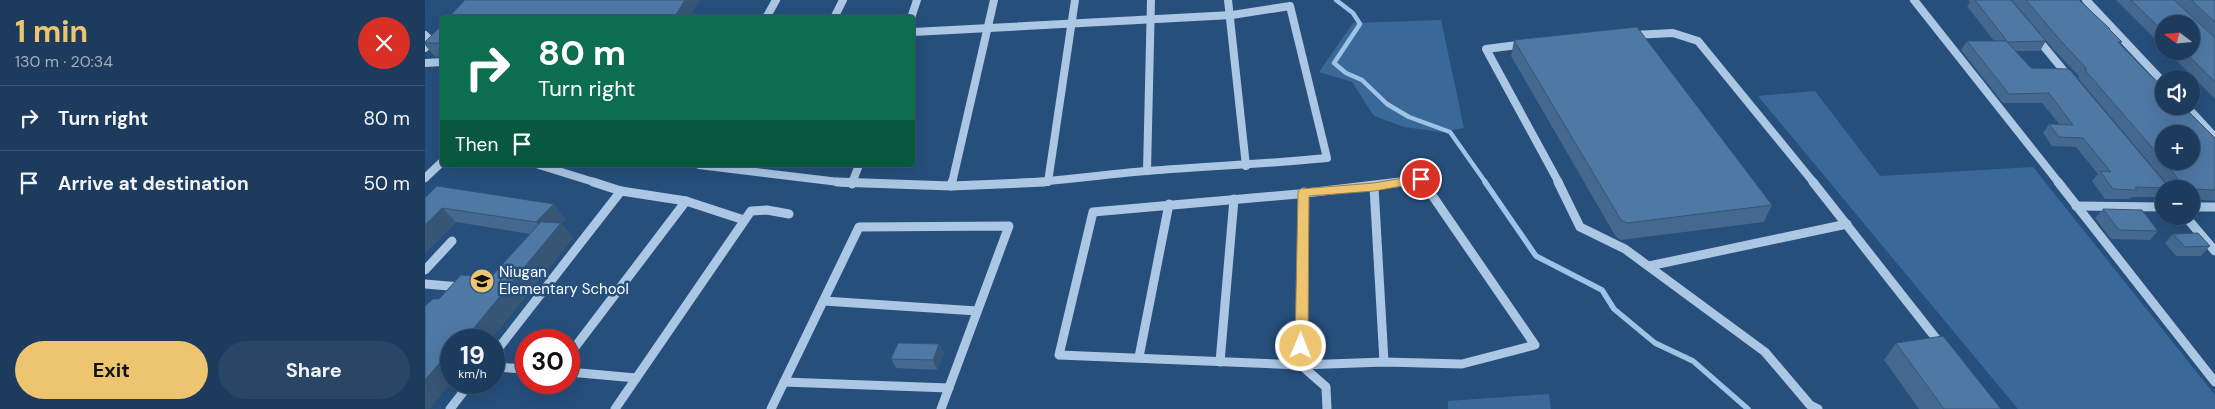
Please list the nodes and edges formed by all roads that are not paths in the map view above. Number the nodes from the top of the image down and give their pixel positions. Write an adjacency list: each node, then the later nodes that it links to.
1 (776, 0): 10 (street)
2 (843, 0): 11 (street)
3 (917, 0): 12 (street)
4 (994, 0): 16 (street)
5 (1075, 0): 15 (street)
6 (1151, 0): 14 (street)
7 (1228, 0): 13 (street)
8 (1914, 0): 46 (street)
9 (2086, 0): 25 (street)
10 (768, 15)
11 (836, 15)
12 (912, 15)
13 (1231, 15): 14 (street); 30 (street); 30 (street)
14 (1150, 19): 15 (street); 35 (street)
15 (1073, 24): 16 (street); 37 (street)
16 (988, 28): 18 (street); 39 (street)
17 (2031, 31): 26 (street)
18 (915, 32)
19 (425, 35): 22 (street)
20 (1628, 35): 52 (street)
21 (1535, 42): 56 (street)
22 (425, 48)
23 (440, 62): 24 (street)
24 (425, 63)
25 (2155, 73)
26 (2075, 84)
27 (2194, 115): 28 (street)
28 (2215, 137)
29 (440, 164): 36 (street)
30 (1246, 166): 35 (street)
31 (545, 167): 41 (street)
32 (740, 167): 34 (street)
33 (858, 167): 38 (street)
34 (761, 168): 38 (street)
35 (1147, 172): 37 (street)
36 (426, 177)
37 (1048, 182): 39 (street)
38 (852, 184): 39 (street)
39 (951, 186)
40 (1374, 187): 42 (street); 67 (street); 67 (street)
41 (621, 191): 44 (street); 62 (street)
42 (1304, 192): 43 (street); 68 (street)
43 (1234, 198): 45 (street); 66 (street)
44 (686, 201): 51 (street); 63 (street)
45 (1169, 204): 65 (street); 65 (street)
46 (2076, 206): 47 (street); 72 (street)
47 (2155, 206)
48 (2200, 207): 49 (street)
49 (2215, 207)
50 (789, 214): 51 (street)
51 (744, 220): 70 (street)
52 (1847, 224): 56 (street); 64 (street)
53 (2193, 225): 55 (street)
54 (452, 241): 57 (street)
55 (2215, 251)
56 (1649, 266): 80 (street)
57 (425, 270)
58 (425, 284): 59 (street)
59 (458, 294)
60 (824, 301): 61 (street); 61 (street); 71 (street)
61 (977, 312): 73 (street)
62 (505, 340)
63 (580, 341)
64 (1949, 355)
65 (1139, 357): 66 (street)
66 (1220, 362): 68 (street)
67 (1384, 362): 68 (street)
68 (1301, 366): 79 (street)
69 (580, 373): 70 (street)
70 (636, 378): 76 (street)
71 (784, 382): 73 (street); 77 (street)
72 (2215, 382)
73 (949, 388): 78 (street)
74 (462, 394): 75 (street)
75 (450, 409)
76 (615, 409)
77 (771, 409)
78 (941, 409)
79 (1327, 409)
80 (1818, 409)

